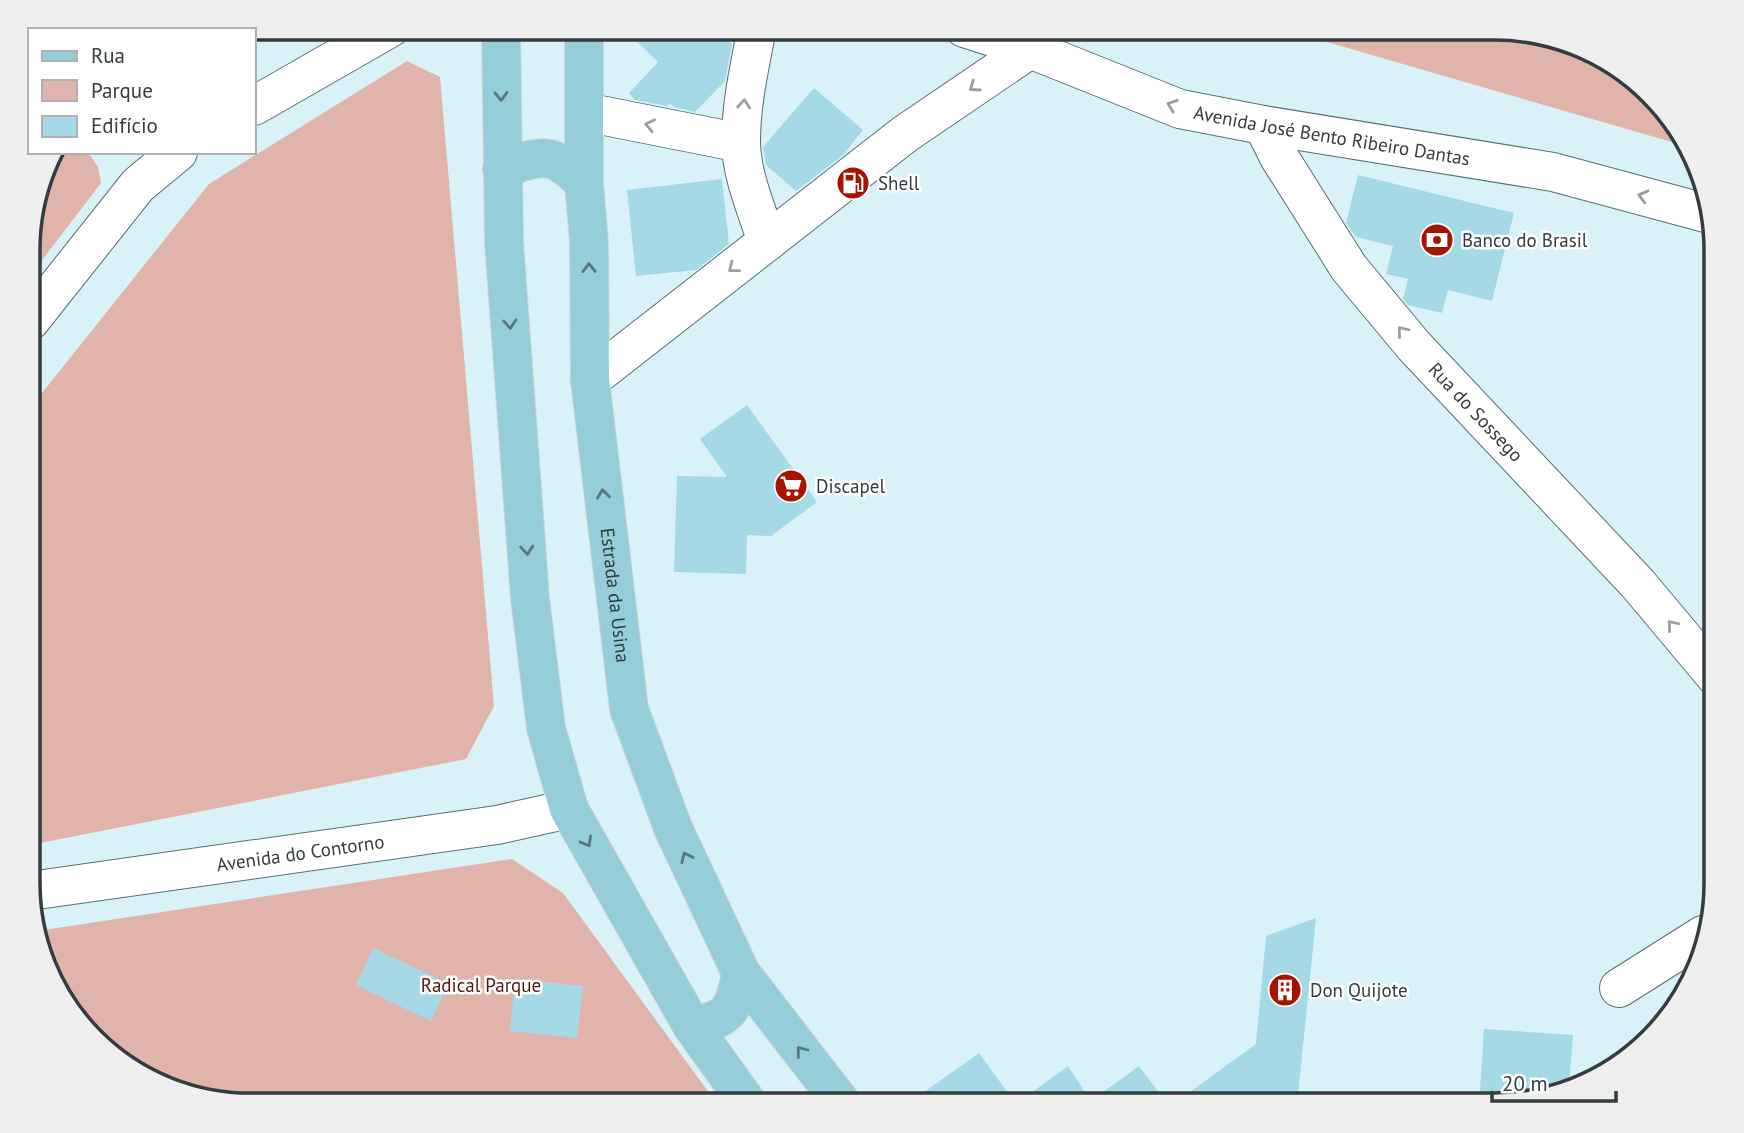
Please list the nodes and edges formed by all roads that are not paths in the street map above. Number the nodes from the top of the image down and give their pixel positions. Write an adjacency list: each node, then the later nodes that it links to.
1 (369, 40): 7 (street)
2 (501, 40): 12 (main road, one-way to 12)
3 (584, 40): 8 (main road, Estrada da Usina)
4 (755, 40): 10 (street, one-way to 4)
5 (1002, 40): 6 (street, Avenida José Bento Ribeiro Dantas)
6 (1030, 49): 9 (street, Avenida José Bento Ribeiro Dantas, one-way to 6); 15 (street, one-way to 15)
7 (256, 105)
8 (585, 111): 10 (street, one-way to 8); 13 (main road, Estrada da Usina)
9 (1263, 125): 14 (street, Avenida José Bento Ribeiro Dantas, one-way to 9); 18 (street, Rua do Sossego, one-way to 9)
10 (741, 144): 15 (street)
11 (176, 154): 16 (street)
12 (502, 169): 13 (main road); 19 (main road, one-way to 19)
13 (584, 183): 17 (main road, Estrada da Usina, one-way to 13)
14 (1700, 212)
15 (767, 242): 17 (street, one-way to 17)
16 (40, 308)
17 (590, 380): 22 (main road, Estrada da Usina, one-way to 17)
18 (1703, 662)
19 (569, 809): 20 (street, Avenida do Contorno); 24 (main road, one-way to 24)
20 (41, 890)
21 (1696, 939): 23 (street)
22 (741, 973): 24 (main road); 26 (main road, Estrada da Usina, one-way to 22)
23 (1619, 988)
24 (692, 1026): 25 (main road)
25 (740, 1093)
26 (834, 1093)

